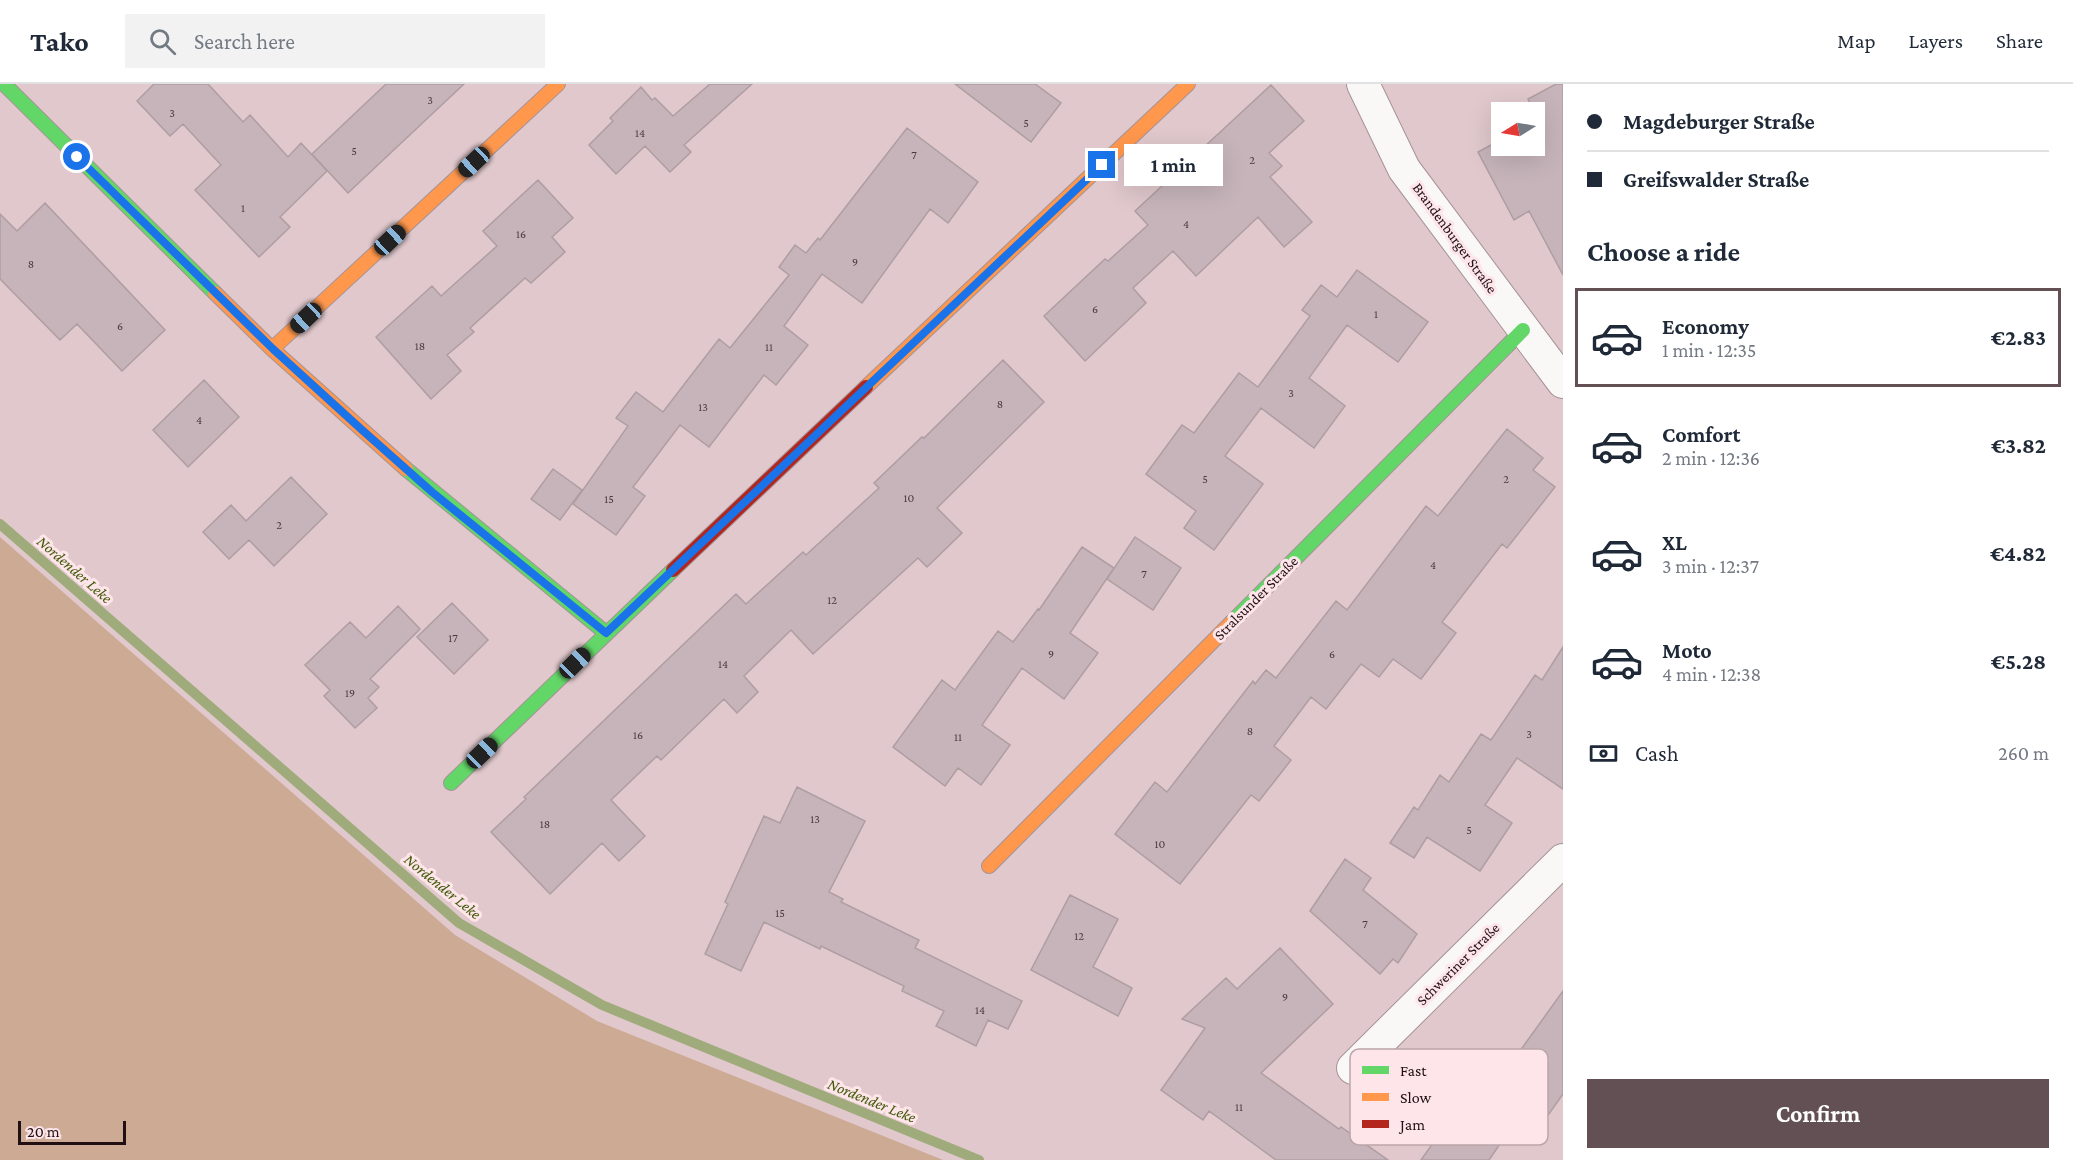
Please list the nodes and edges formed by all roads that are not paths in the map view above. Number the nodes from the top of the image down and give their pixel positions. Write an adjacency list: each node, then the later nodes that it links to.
1 (4, 84): 6 (street)
2 (558, 84): 6 (street)
3 (1188, 84): 8 (street)
4 (1363, 84): 5 (street, Brandenburger Straße)
5 (1523, 330): 7 (street, Brandenburger Straße); 11 (street, Stralsunder Straße)
6 (273, 349): 8 (street)
7 (1563, 382)
8 (606, 633): 9 (street)
9 (451, 783)
10 (1563, 860): 12 (street, Schweriner Straße)
11 (989, 866)
12 (1372, 1049)

